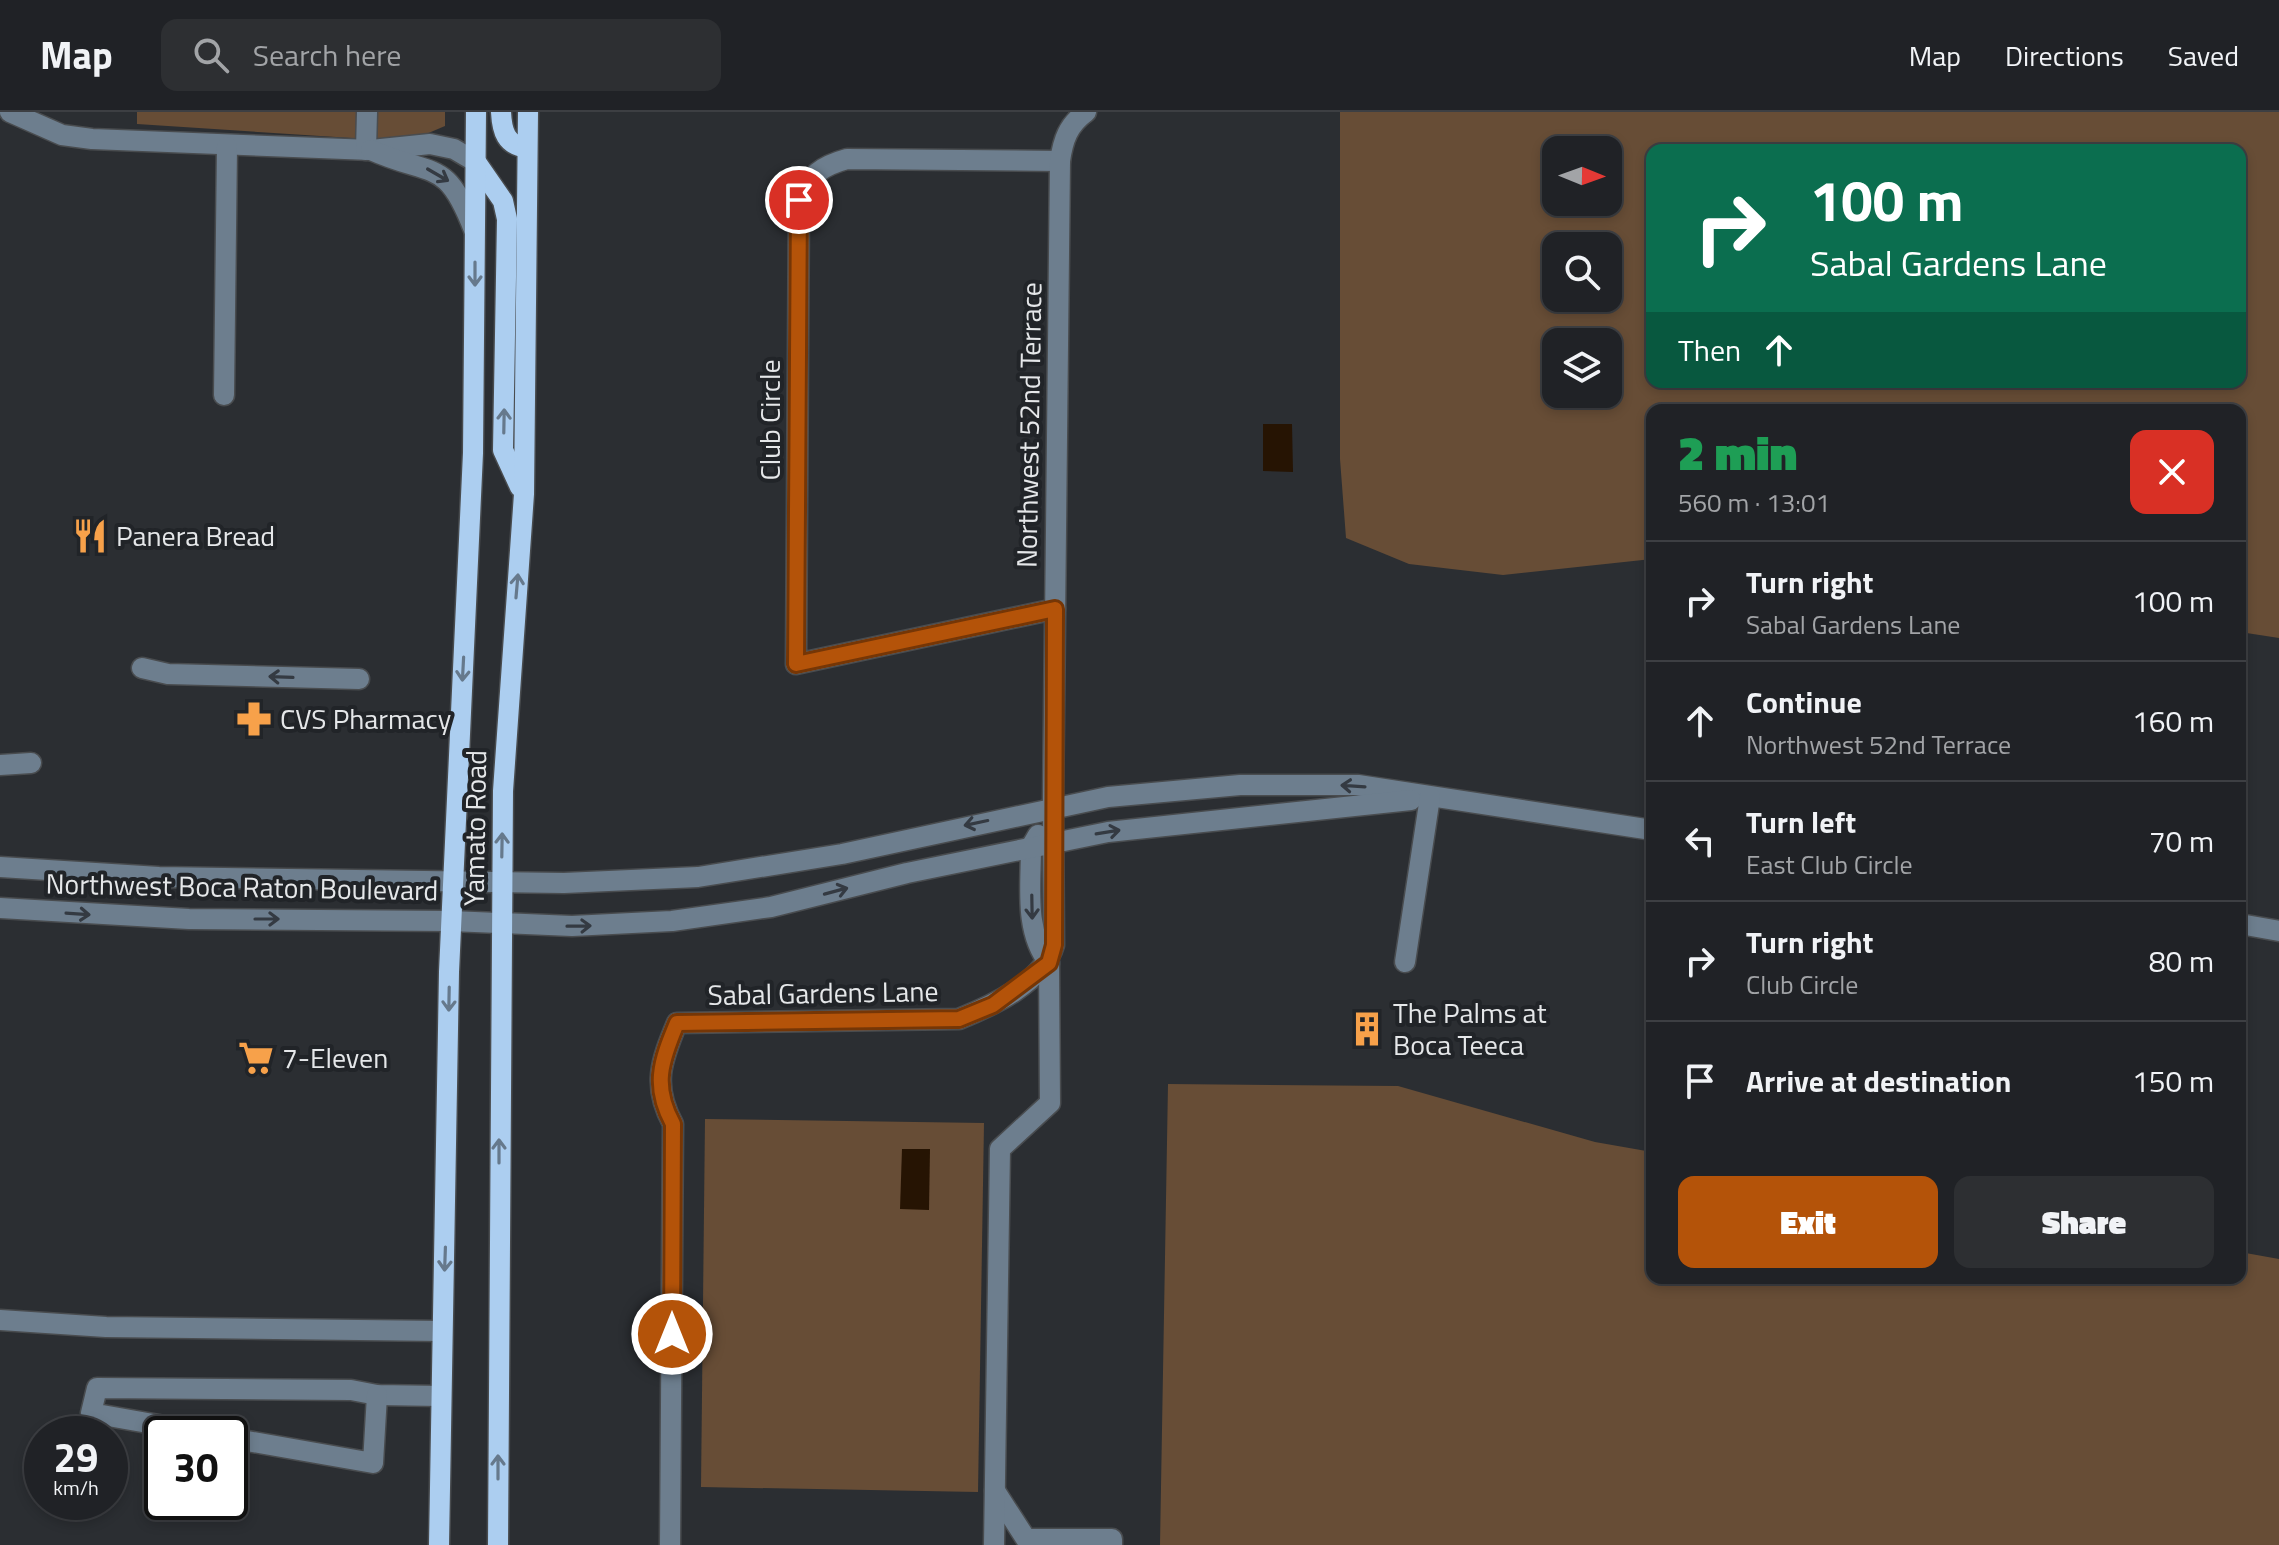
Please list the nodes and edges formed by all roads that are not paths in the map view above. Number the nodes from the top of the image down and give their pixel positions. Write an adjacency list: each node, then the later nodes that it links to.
1 (10, 112): 7 (street)
2 (367, 112): 9 (street)
3 (476, 112): 11 (main road, Yamato Road)
4 (501, 112): 8 (main road)
5 (528, 112): 8 (main road, Yamato Road)
6 (1086, 112): 10 (street, Northwest 52nd Terrace)
7 (227, 147): 9 (street); 13 (street)
8 (527, 148): 14 (main road, Yamato Road)
9 (369, 150): 11 (street); 12 (street, one-way to 12)
10 (1060, 161): 15 (street, Northwest 52nd Terrace); 15 (street, Club Circle)
11 (476, 162): 12 (main road, Yamato Road); 14 (main road, one-way to 11)
12 (475, 233): 26 (main road, Yamato Road, one-way to 26)
13 (224, 395)
14 (524, 494): 27 (main road, Yamato Road, one-way to 14)
15 (1055, 609): 21 (street, Northwest 52nd Terrace)
16 (142, 668): 17 (street, one-way to 16)
17 (359, 679)
18 (31, 763): 19 (street)
19 (0, 765)
20 (1430, 797): 21 (street, Northwest Boca Raton Boulevard, one-way to 21); 22 (street, Northwest Boca Raton Boulevard); 23 (street, Northwest Boca Raton Boulevard, one-way to 20); 33 (street)
21 (1053, 807): 23 (street, Northwest 52nd Terrace); 24 (street); 27 (street, Northwest Boca Raton Boulevard, one-way to 27)
22 (1646, 829)
23 (1056, 842): 24 (street, Northwest Boca Raton Boulevard); 34 (street)
24 (1031, 847): 30 (street, Northwest Boca Raton Boulevard, one-way to 24); 34 (street, one-way to 34)
25 (0, 867): 26 (street, Northwest Boca Raton Boulevard)
26 (453, 880): 27 (street, Northwest Boca Raton Boulevard); 29 (main road, Yamato Road)
27 (502, 882): 30 (main road, Yamato Road)
28 (0, 908): 29 (street, Northwest Boca Raton Boulevard, one-way to 29)
29 (451, 921): 30 (street, Northwest Boca Raton Boulevard); 36 (main road, Yamato Road, one-way to 36)
30 (501, 923): 43 (main road, Yamato Road, one-way to 30)
31 (2246, 925): 32 (street)
32 (2279, 931)
33 (1405, 962)
34 (1049, 963): 41 (street); 44 (street, Sabal Gardens Lane)
35 (0, 1320): 36 (street)
36 (442, 1331): 38 (main road, Yamato Road)
37 (377, 1395): 38 (street); 39 (street); 40 (street)
38 (441, 1396): 42 (main road, Yamato Road)
39 (144, 1422)
40 (248, 1441)
41 (995, 1491): 45 (street); 46 (street)
42 (439, 1545)
43 (498, 1545)
44 (670, 1545)
45 (994, 1545)
46 (1112, 1545)

